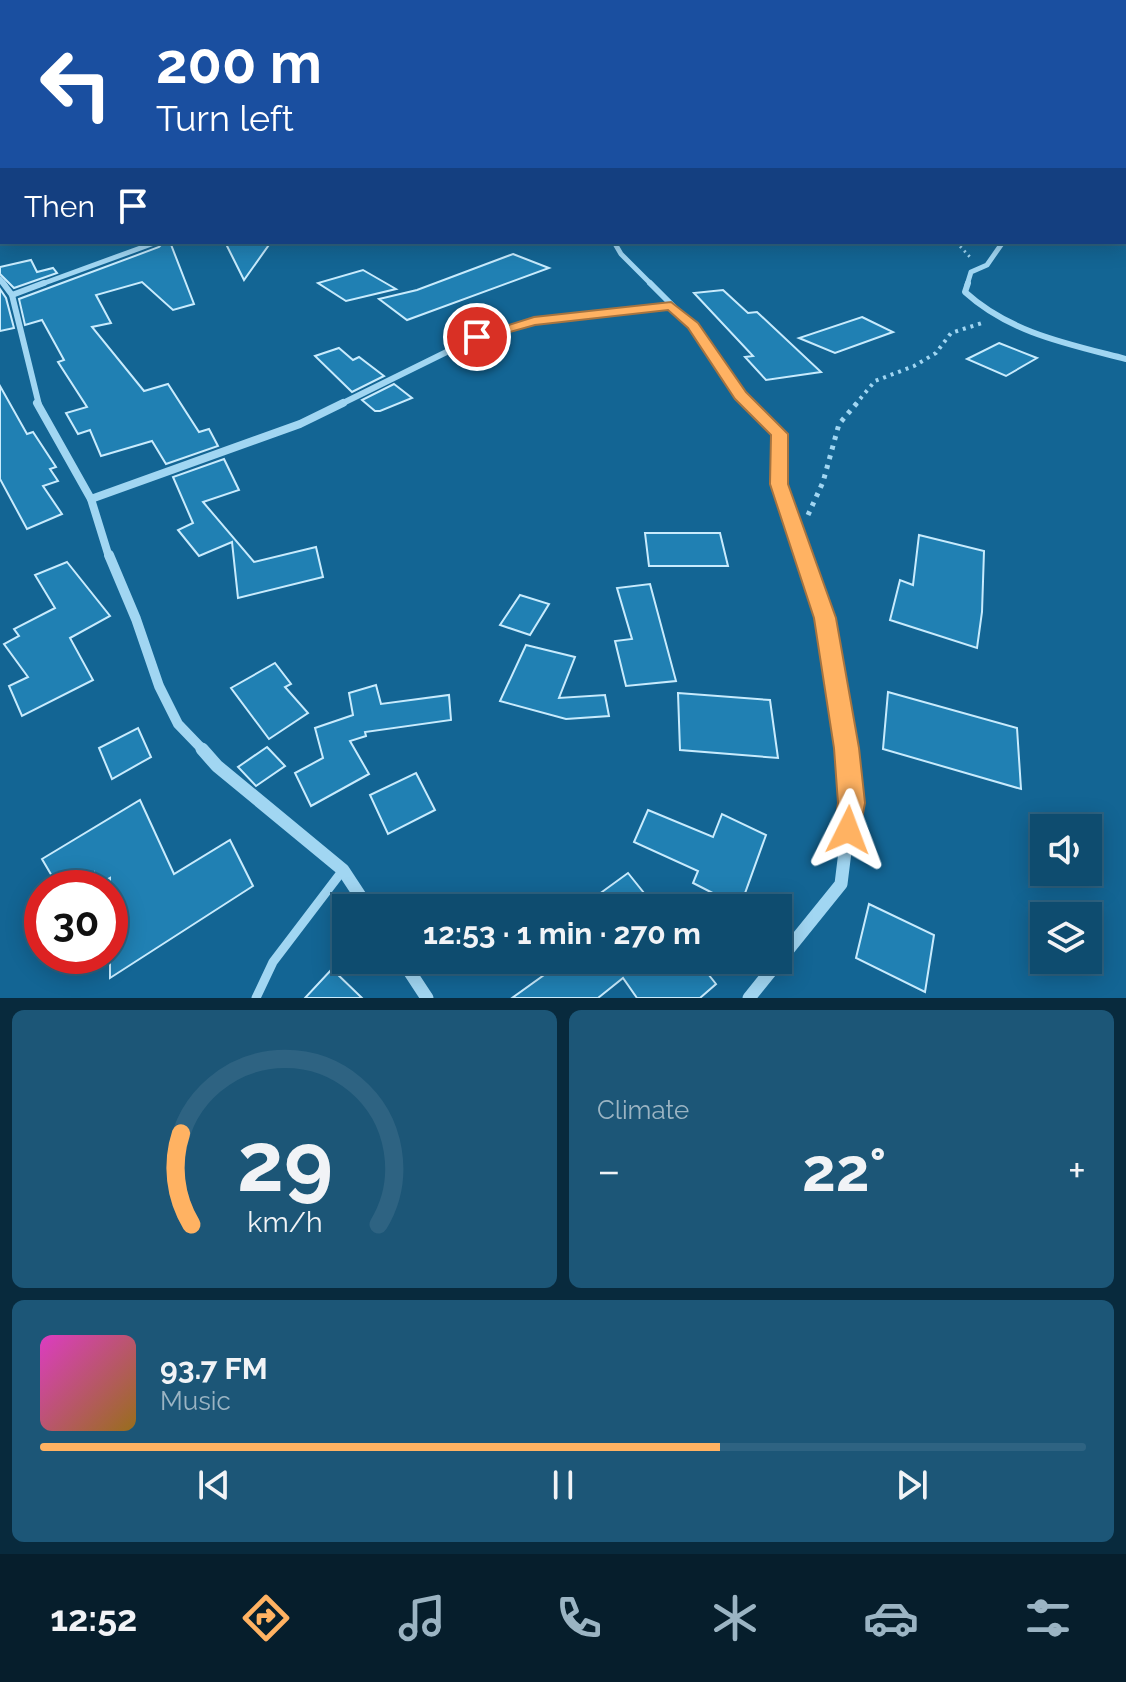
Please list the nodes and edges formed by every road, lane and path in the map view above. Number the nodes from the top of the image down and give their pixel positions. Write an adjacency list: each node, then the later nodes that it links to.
1 (152, 244): 5 (street)
2 (615, 244): 6 (street)
3 (1002, 244): 7 (street)
4 (0, 279): 5 (street)
5 (12, 295): 9 (street)
6 (671, 306): 9 (street); 10 (street)
7 (1015, 325): 8 (street); 10 (path)
8 (1126, 359)
9 (91, 499): 11 (street)
10 (797, 538): 16 (street)
11 (343, 870): 12 (street); 14 (lane)
12 (359, 894)
13 (411, 974): 15 (street)
14 (256, 998)
15 (427, 998)
16 (749, 998)

